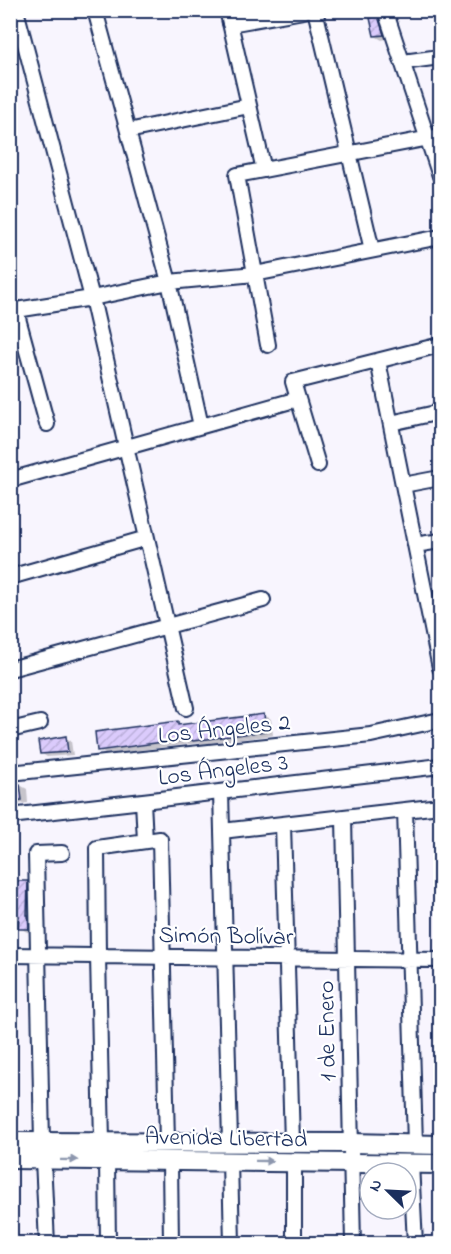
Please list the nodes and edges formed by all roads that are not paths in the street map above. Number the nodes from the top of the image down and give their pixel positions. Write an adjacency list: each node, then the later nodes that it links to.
1 (16, 10): 19 (street)
2 (95, 10): 10 (street)
3 (309, 10): 6 (street)
4 (315, 10): 12 (street)
5 (385, 10): 8 (street)
6 (228, 17): 9 (street)
7 (441, 57): 8 (street)
8 (403, 62): 11 (street)
9 (249, 106): 10 (street); 13 (street)
10 (128, 131): 18 (street)
11 (434, 137): 12 (street); 14 (street)
12 (349, 154): 13 (street); 16 (street)
13 (264, 170): 17 (street)
14 (441, 176)
15 (441, 237): 16 (street)
16 (372, 250): 17 (street)
17 (255, 274): 18 (street); 21 (street)
18 (169, 282): 19 (street); 28 (street)
19 (92, 298): 20 (street); 33 (street)
20 (13, 311): 27 (street)
21 (268, 345)
22 (441, 345): 23 (street)
23 (378, 361): 24 (street); 26 (street)
24 (298, 399): 28 (street); 29 (street)
25 (441, 412): 26 (street)
26 (390, 423): 32 (street)
27 (47, 424)
28 (201, 426): 31 (street)
29 (318, 465)
30 (441, 478): 32 (street)
31 (10, 480)
32 (403, 485): 35 (street)
33 (147, 538): 36 (street); 39 (street)
34 (441, 541): 35 (street)
35 (416, 545): 38 (street)
36 (10, 577)
37 (263, 600): 39 (street)
38 (434, 600): 40 (street)
39 (167, 626): 41 (street); 42 (street)
40 (440, 660)
41 (10, 669)
42 (186, 708)
43 (441, 720): 47 (street, Los Ángeles 2)
44 (40, 723): 45 (street)
45 (10, 730)
46 (441, 766): 48 (street, Los Ángeles 3)
47 (10, 773)
48 (221, 792): 49 (street, Los Ángeles 3); 55 (street)
49 (143, 801): 52 (street, Los Ángeles 3); 56 (street)
50 (441, 806): 51 (street)
51 (405, 810): 53 (street); 65 (street)
52 (10, 816)
53 (344, 818): 54 (street); 64 (street, 1 de Enero)
54 (283, 824): 55 (street); 63 (street)
55 (222, 831): 62 (street)
56 (145, 841): 60 (street); 61 (street)
57 (62, 853): 59 (street)
58 (10, 955): 59 (street, Simón Bolívar)
59 (37, 955): 60 (street, Simón Bolívar); 75 (street)
60 (98, 956): 61 (street, Simón Bolívar); 68 (street)
61 (162, 957): 62 (street, Simón Bolívar); 69 (street)
62 (225, 957): 63 (street, Simón Bolívar); 70 (street)
63 (287, 958): 64 (street, Simón Bolívar); 71 (street)
64 (347, 959): 65 (street, Simón Bolívar); 72 (street, 1 de Enero)
65 (410, 959): 66 (street, Simón Bolívar); 73 (street)
66 (441, 960)
67 (10, 1142): 75 (street, Avenida Libertad)
68 (102, 1142): 69 (street, Avenida Libertad); 75 (street, Avenida Libertad)
69 (167, 1142): 70 (street, Avenida Libertad)
70 (230, 1142): 71 (street, Avenida Libertad)
71 (292, 1143): 72 (street, Avenida Libertad)
72 (351, 1143): 73 (street, Avenida Libertad); 81 (street, 1 de Enero)
73 (415, 1144): 74 (street, Avenida Libertad)
74 (441, 1145)
75 (43, 1150): 76 (street, Avenida Libertad); 77 (street, Avenida Libertad, one-way to 77); 86 (street)
76 (10, 1159)
77 (107, 1160): 78 (street, Avenida Libertad); 87 (street)
78 (170, 1161): 79 (street, Avenida Libertad); 88 (street)
79 (231, 1161): 80 (street, Avenida Libertad, one-way to 80); 89 (street)
80 (294, 1162): 81 (street, Avenida Libertad); 90 (street)
81 (352, 1162): 82 (street, Avenida Libertad); 91 (street, 1 de Enero)
82 (358, 1162)
83 (418, 1163): 84 (street, Avenida Libertad)
84 (441, 1164)
85 (414, 1221): 92 (street)
86 (47, 1244)
87 (108, 1244)
88 (171, 1244)
89 (232, 1244)
90 (294, 1244)
91 (353, 1244)
92 (415, 1244)

